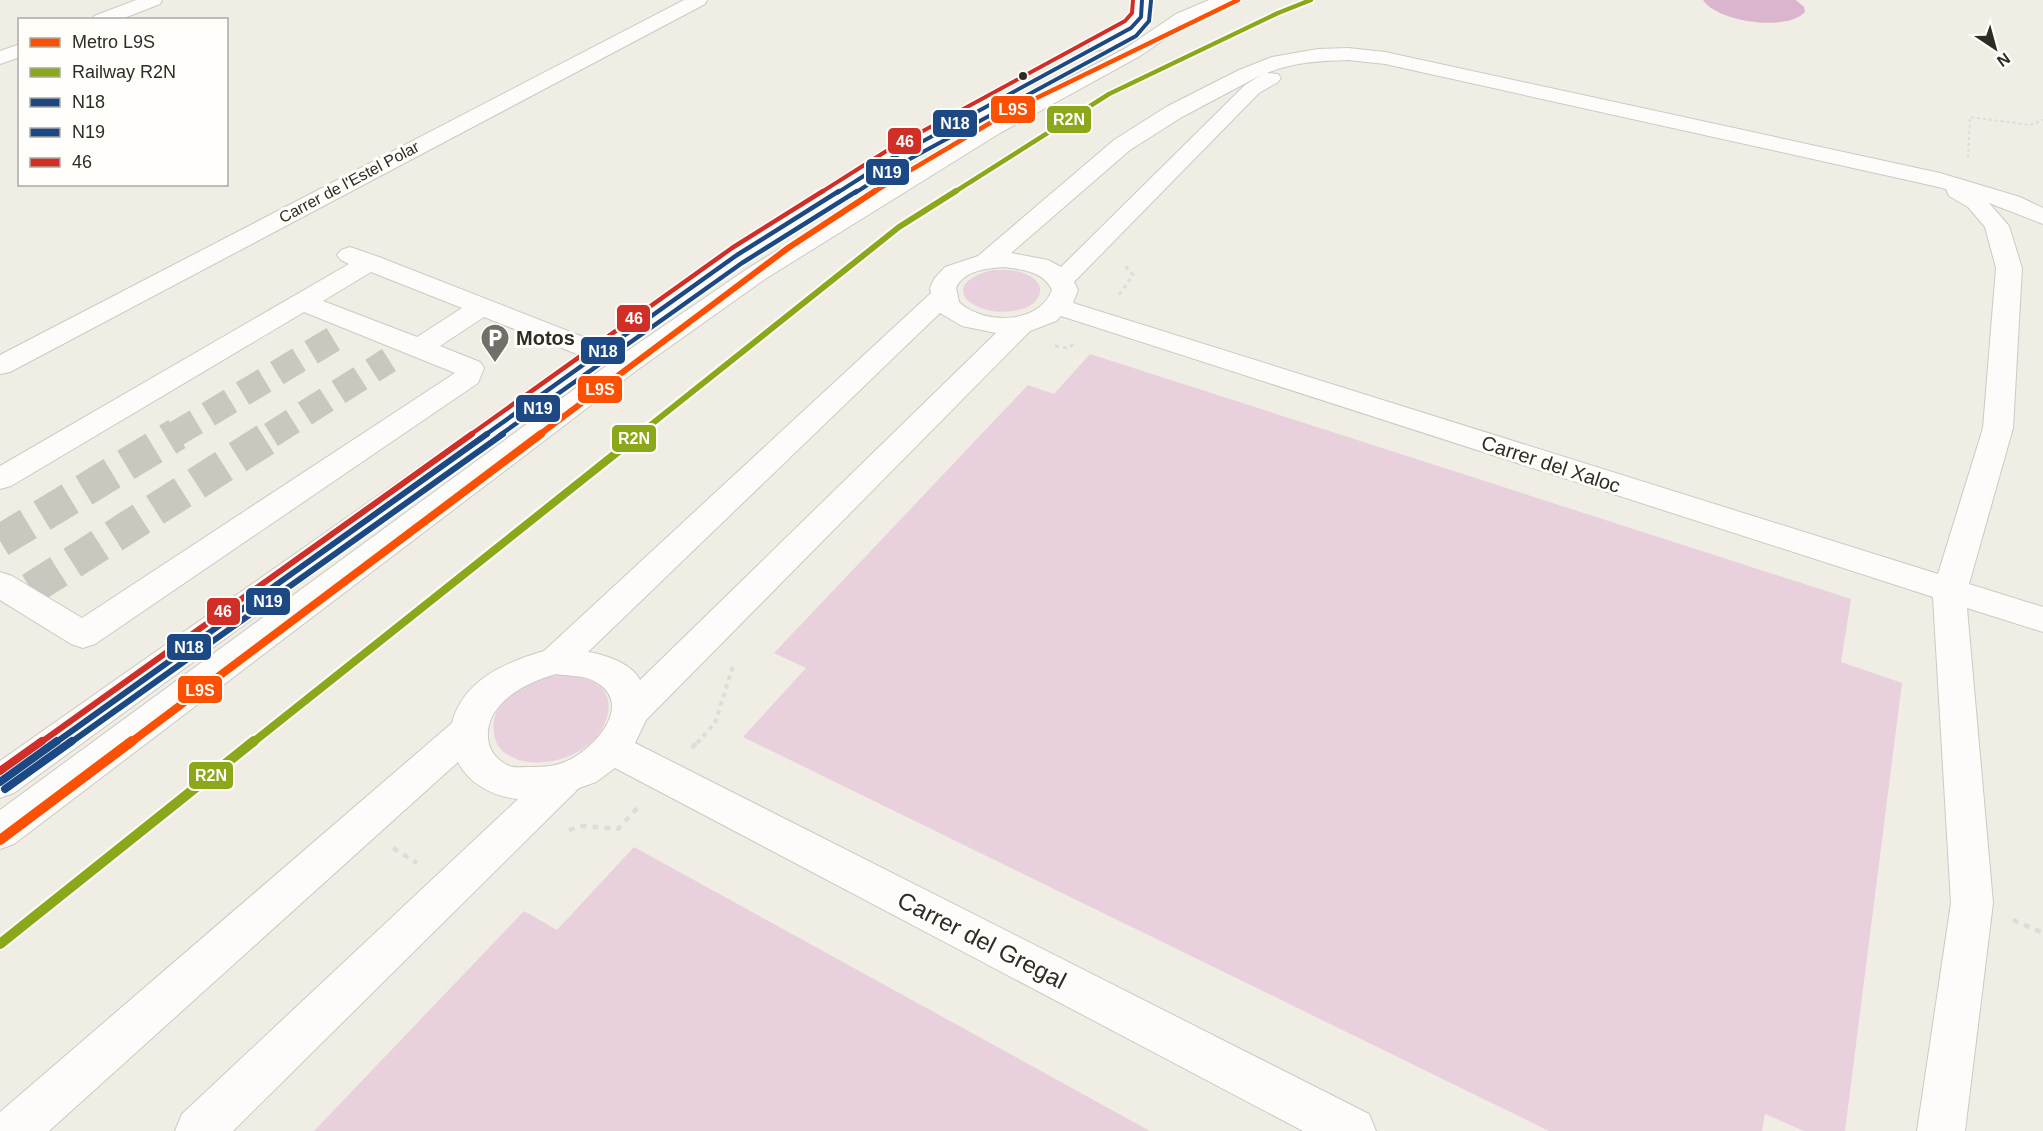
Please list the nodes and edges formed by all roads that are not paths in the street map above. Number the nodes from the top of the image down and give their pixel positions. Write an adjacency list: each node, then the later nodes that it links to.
1 (153, 0): 6 (main road)
2 (698, 0): 23 (main road, Carrer de l'Estel Polar)
3 (1142, 0): 21 (main road)
4 (1191, 0): 5 (main road)
5 (1230, 0): 22 (main road)
6 (106, 18)
7 (18, 51): 9 (main road)
8 (1318, 56): 10 (main road); 14 (main road); 15 (main road)
9 (0, 58)
10 (1940, 180): 11 (main road); 12 (main road)
11 (2043, 217)
12 (1998, 229): 13 (main road); 26 (main road)
13 (2043, 233)
14 (988, 260): 15 (main road); 16 (main road)
15 (1060, 294): 19 (main road); 26 (main road, Carrer del Xaloc)
16 (943, 296): 19 (main road); 28 (main road)
17 (302, 302): 18 (main road); 20 (main road); 24 (main road)
18 (482, 307): 20 (main road); 21 (main road)
19 (1021, 324): 29 (main road)
20 (407, 351): 25 (main road)
21 (597, 353): 22 (main road); 33 (main road)
22 (627, 364): 34 (main road)
23 (0, 366)
24 (0, 479)
25 (17, 590)
26 (1950, 591): 27 (main road, Carrer del Xaloc); 38 (main road)
27 (2043, 620)
28 (556, 661): 29 (main road); 30 (main road)
29 (632, 711): 31 (main road)
30 (468, 731): 32 (main road); 35 (main road)
31 (612, 749): 32 (main road); 37 (main road, Carrer del Gregal)
32 (565, 778): 36 (main road)
33 (0, 782)
34 (0, 832)
35 (14, 1131)
36 (199, 1131)
37 (1352, 1131)
38 (1941, 1131)

